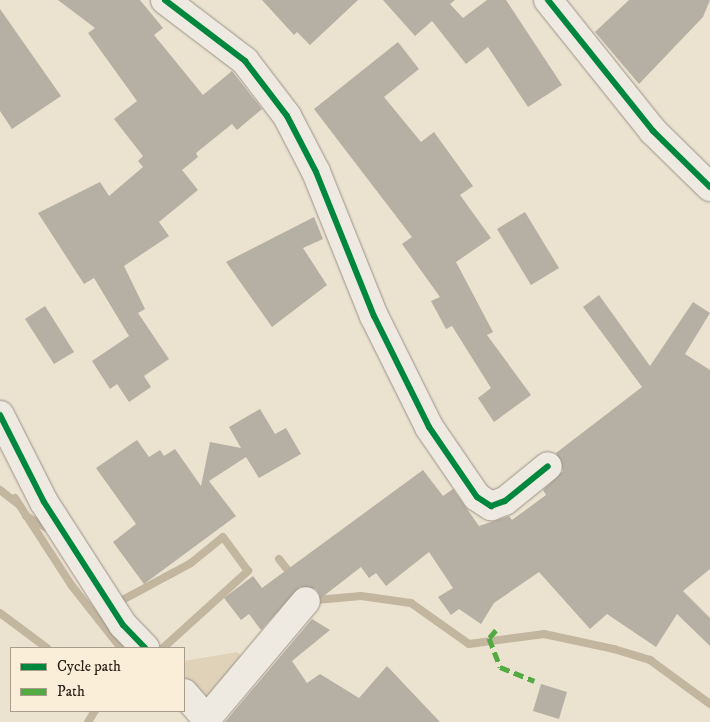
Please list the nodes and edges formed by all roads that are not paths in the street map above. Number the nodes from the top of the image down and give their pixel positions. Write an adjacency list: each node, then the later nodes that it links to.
1 (165, 0): 5 (street)
2 (548, 0): 3 (street)
3 (710, 187)
4 (0, 415): 7 (street)
5 (548, 466)
6 (306, 602): 9 (street)
7 (139, 643)
8 (185, 694): 9 (street)
9 (205, 720)

